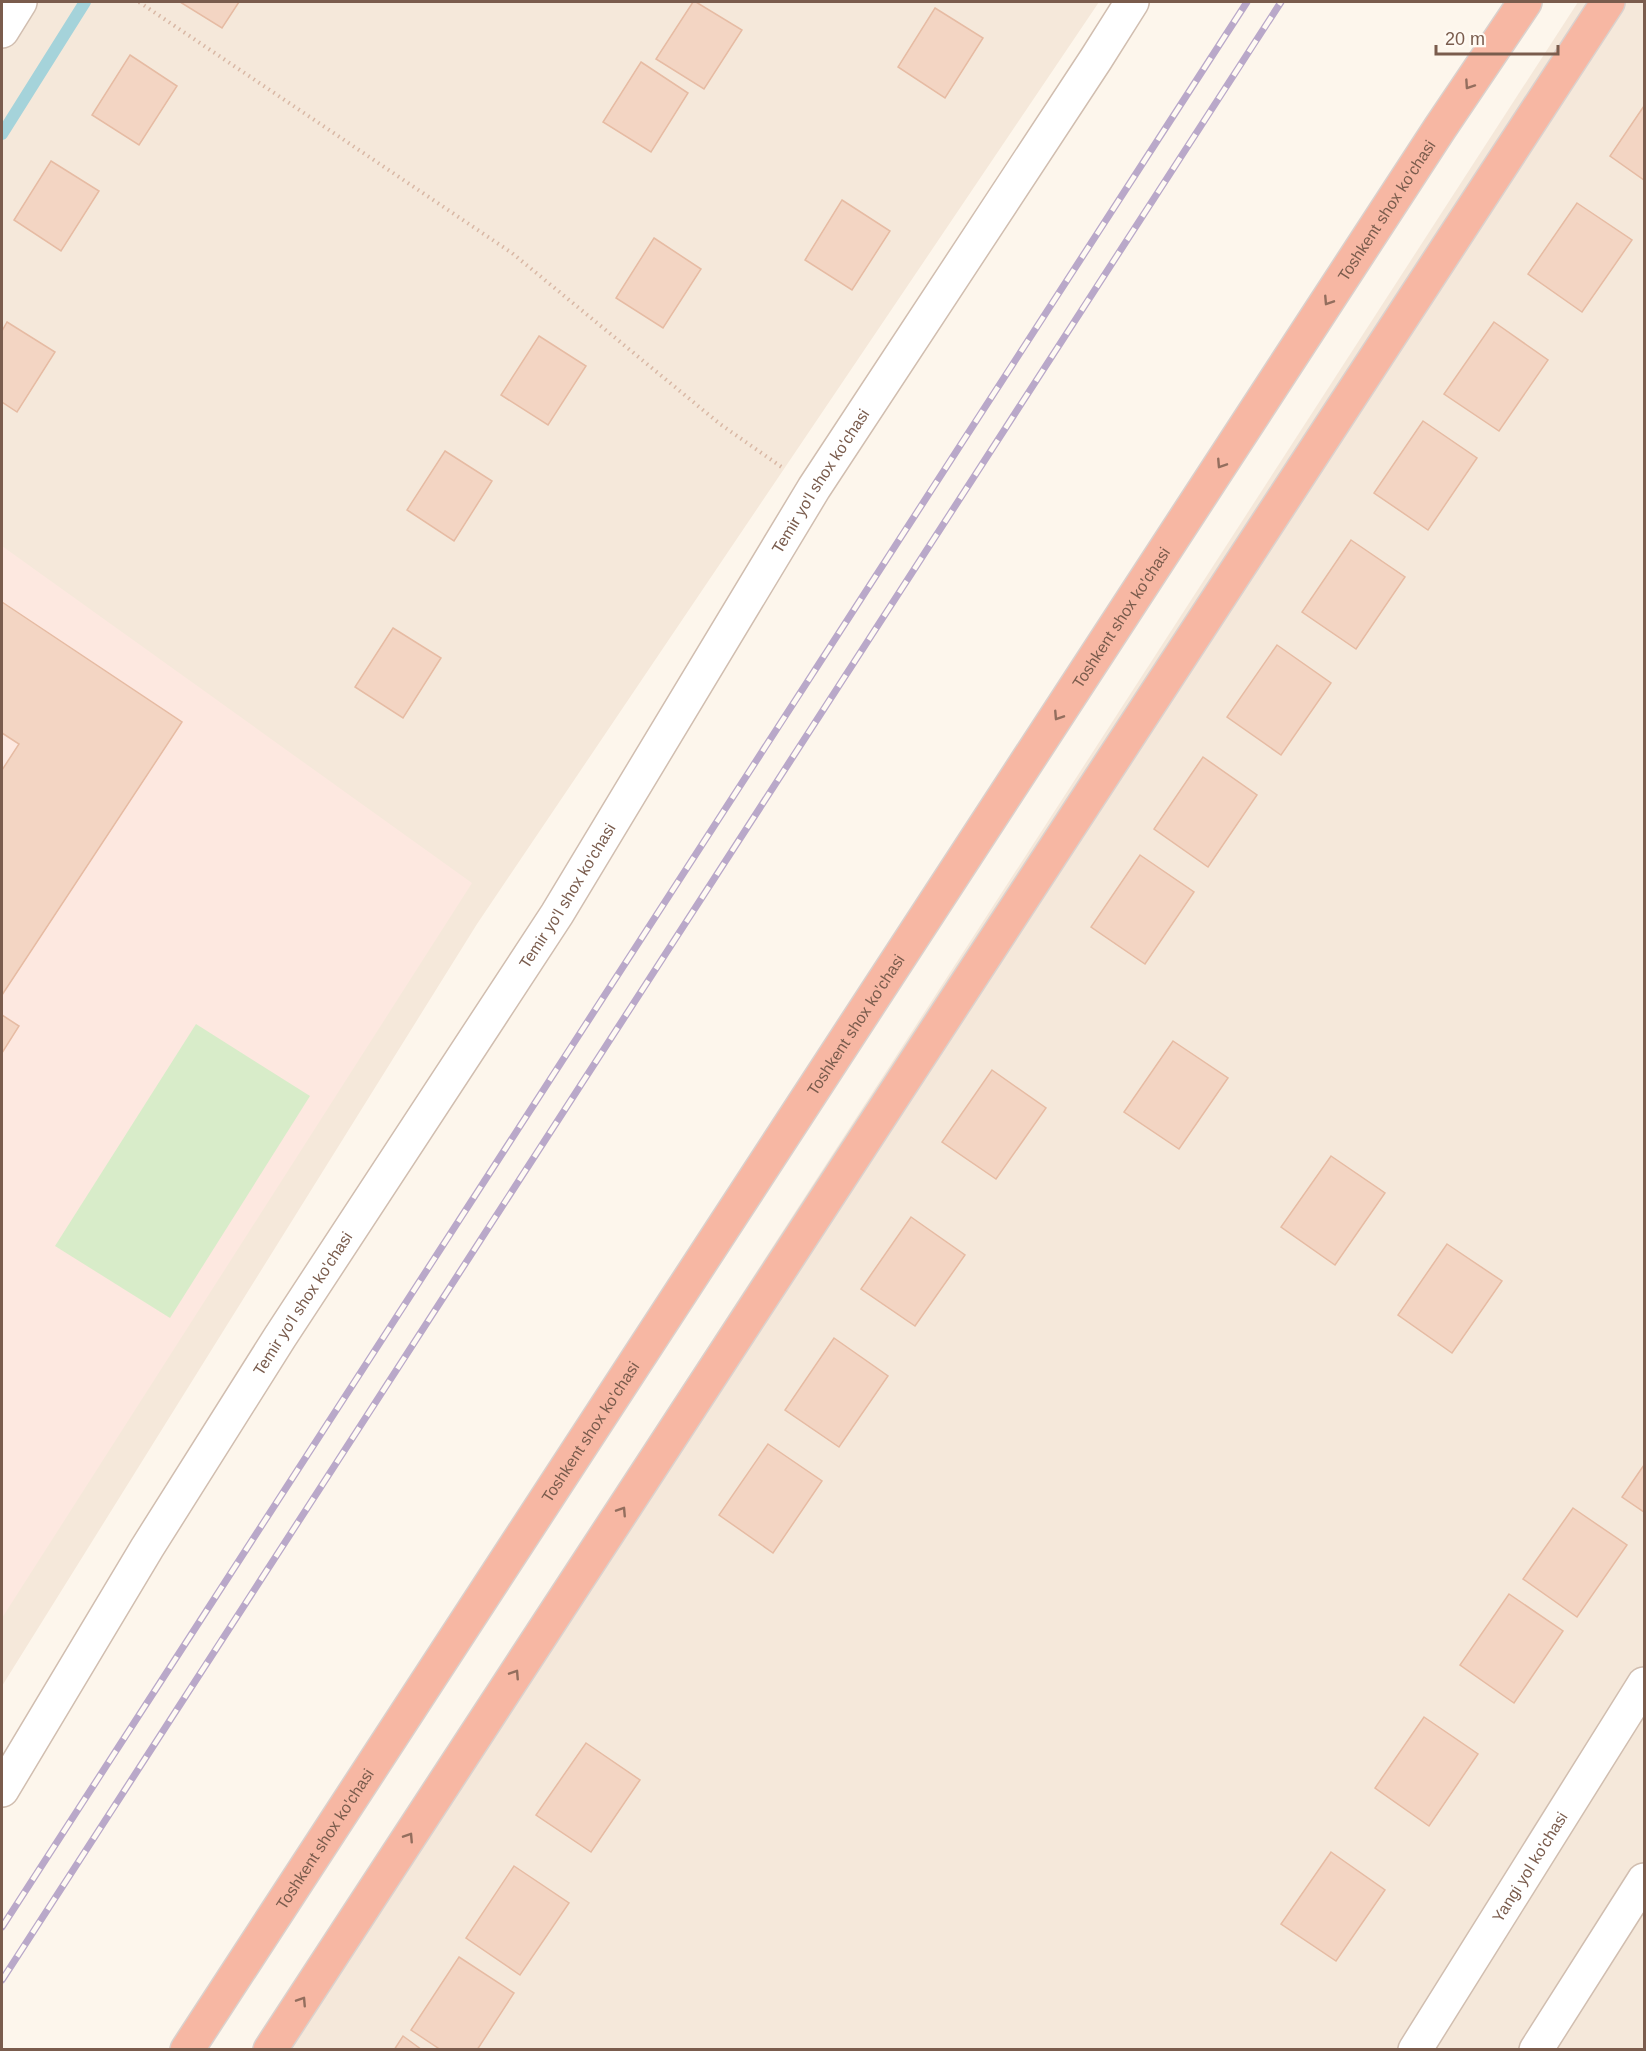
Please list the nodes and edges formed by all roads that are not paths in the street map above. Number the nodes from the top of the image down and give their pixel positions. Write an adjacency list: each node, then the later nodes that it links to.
1 (20, 2): 5 (street)
2 (1132, 2): 7 (street, Temir yo'l shox ko'chasi)
3 (1525, 2): 9 (highway, Toshkent shox ko'chasi, one-way to 9)
4 (1608, 2): 10 (highway, one-way to 4)
5 (2, 31)
6 (1644, 1684): 11 (street, Yangi yol ko'chasi)
7 (2, 1790)
8 (1644, 1880): 12 (street)
9 (188, 2049)
10 (270, 2049)
11 (1415, 2049)
12 (1536, 2049)

